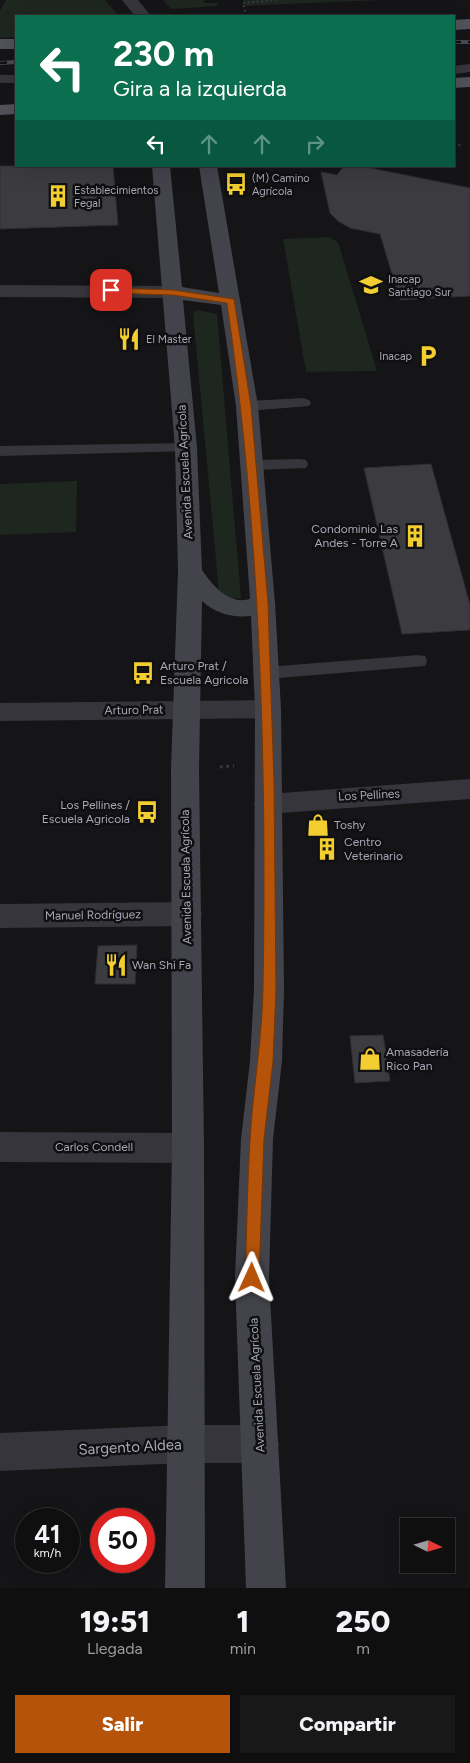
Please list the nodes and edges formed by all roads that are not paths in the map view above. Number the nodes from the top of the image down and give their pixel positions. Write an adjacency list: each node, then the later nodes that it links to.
1 (130, 0): 2 (street)
2 (142, 15)
3 (470, 24): 4 (main road)
4 (455, 25)
5 (0, 44): 6 (main road)
6 (15, 44)
7 (470, 57): 8 (lane)
8 (455, 58)
9 (455, 66): 10 (lane)
10 (470, 66): 11 (lane)
11 (455, 70)
12 (15, 79): 13 (lane)
13 (0, 80)
14 (470, 82): 15 (main road)
15 (455, 83)
16 (0, 86): 17 (lane)
17 (15, 86)
18 (15, 109): 19 (main road)
19 (0, 110)
20 (161, 167): 23 (main road, Avenida Escuela Agrícola)
21 (208, 167): 24 (main road, Avenida Escuela Agrícola)
22 (0, 291): 23 (street)
23 (173, 292): 24 (main road); 27 (main road, Avenida Escuela Agrícola)
24 (231, 301): 26 (main road, Avenida Escuela Agrícola)
25 (303, 403): 26 (lane)
26 (247, 406): 30 (main road, Avenida Escuela Agrícola)
27 (186, 448): 28 (lane); 31 (main road, Avenida Escuela Agrícola)
28 (0, 452)
29 (300, 464): 30 (lane)
30 (253, 465): 32 (main road, Avenida Escuela Agrícola)
31 (190, 571): 32 (main road); 35 (main road, Avenida Escuela Agrícola)
32 (263, 603): 34 (main road, Avenida Escuela Agrícola)
33 (418, 661): 34 (lane)
34 (266, 673): 36 (main road, Avenida Escuela Agrícola)
35 (186, 709): 36 (street, Arturo Prat); 37 (street, Arturo Prat); 40 (main road, Avenida Escuela Agrícola)
36 (268, 709): 39 (main road, Avenida Escuela Agrícola)
37 (0, 712)
38 (470, 789): 39 (street, Los Pellines)
39 (268, 804): 45 (main road, Avenida Escuela Agrícola)
40 (187, 914): 41 (street, Manuel Rodríguez); 43 (main road, Avenida Escuela Agrícola)
41 (0, 916)
42 (0, 1147): 43 (street, Carlos Condell)
43 (188, 1148): 44 (main road, Avenida Escuela Agrícola)
44 (185, 1444): 45 (street, Sargento Aldea); 46 (street, Sargento Aldea); 47 (main road, Avenida Escuela Agrícola)
45 (260, 1444): 48 (main road, Avenida Escuela Agrícola)
46 (0, 1452)
47 (185, 1588)
48 (266, 1588)

